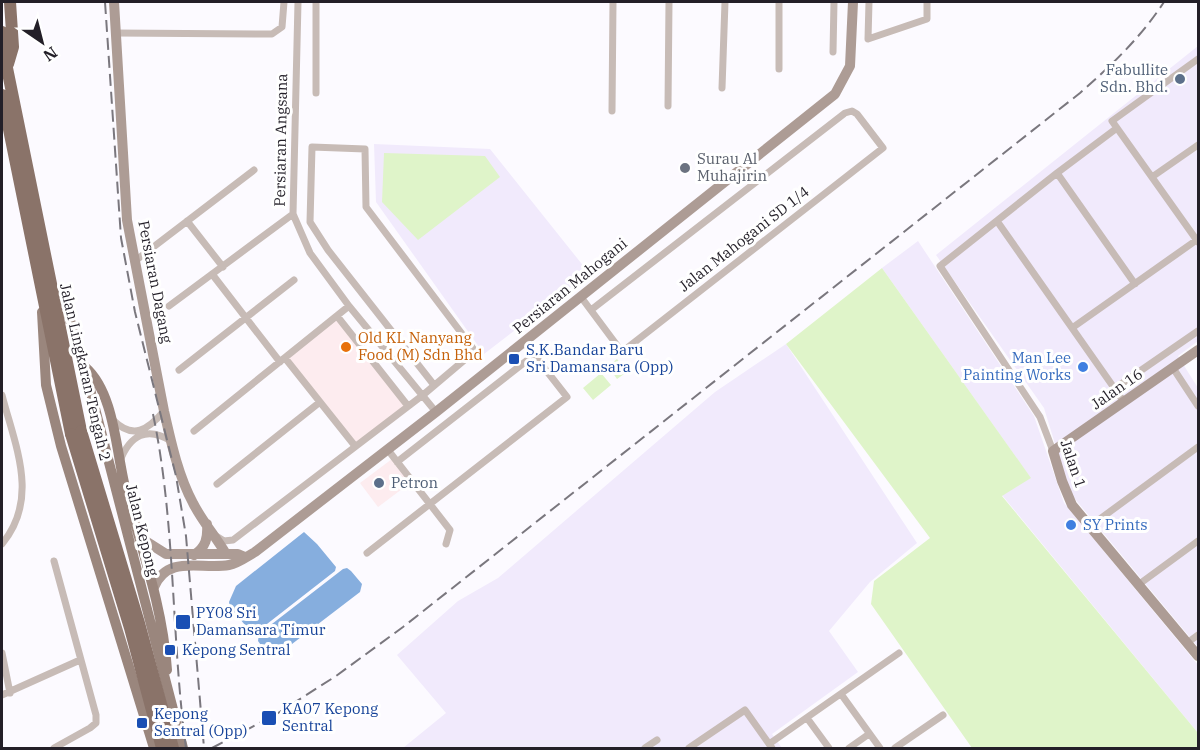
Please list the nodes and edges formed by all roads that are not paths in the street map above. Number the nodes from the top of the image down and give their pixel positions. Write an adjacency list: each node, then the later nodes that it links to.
1 (10, 2): 18 (highway)
2 (114, 2): 15 (street, Persiaran Dagang)
3 (284, 2): 15 (street)
4 (298, 2): 30 (street, Persiaran Angsana)
5 (316, 2): 21 (street)
6 (612, 2): 24 (street)
7 (669, 2): 23 (street)
8 (724, 2): 20 (street)
9 (779, 2): 19 (street)
10 (834, 2): 16 (street)
11 (853, 2): 40 (street, Persiaran Mahogani)
12 (869, 2): 13 (street)
13 (927, 2)
14 (2, 32): 18 (highway, Jalan Lingkaran Tengah 2)
15 (115, 33): 34 (street, Persiaran Dagang)
16 (833, 52)
17 (1198, 59): 25 (street)
18 (7, 68): 39 (highway, Jalan Lingkaran Tengah 2)
19 (779, 69)
20 (722, 88)
21 (316, 93)
22 (2, 95): 39 (highway, Jalan Lingkaran Tengah 2)
23 (668, 106)
24 (612, 111)
25 (1118, 129): 28 (street); 29 (street)
26 (1198, 145): 29 (street)
27 (254, 170): 32 (street)
28 (1057, 173): 31 (street); 38 (street)
29 (1152, 177): 33 (street)
30 (293, 214): 35 (street); 42 (street, Persiaran Angsana)
31 (997, 221): 46 (street); 72 (street, Jalan 1)
32 (187, 222): 34 (street); 35 (street)
33 (1198, 240): 38 (street)
34 (135, 261): 63 (street, Persiaran Dagang)
35 (222, 267): 36 (street)
36 (212, 274): 41 (street); 45 (street)
37 (294, 280): 45 (street)
38 (1135, 284): 46 (street)
39 (46, 291): 52 (main road, Jalan Kepong); 67 (highway, Jalan Lingkaran Tengah 2); 92 (main road)
40 (581, 297): 43 (street); 48 (street, Persiaran Mahogani)
41 (169, 306)
42 (350, 306): 44 (street); 58 (street, Persiaran Angsana)
43 (591, 310): 43 (street, Jalan Mahogani SD 1/4)
44 (337, 316): 51 (street); 61 (street)
45 (246, 318): 51 (street); 54 (street)
46 (1072, 328): 56 (street)
47 (1198, 331): 56 (street)
48 (524, 342): 50 (street); 64 (street, Persiaran Mahogani)
49 (1198, 350): 53 (street, Jalan 16)
50 (534, 355): 74 (street); 76 (street)
51 (283, 360): 59 (street); 66 (street)
52 (84, 366): 65 (main road); 91 (main road, Jalan Kepong)
53 (1173, 368): 60 (street, Jalan 16); 62 (street)
54 (180, 370)
55 (434, 385): 55 (street); 58 (street)
56 (1114, 389): 60 (street)
57 (2, 395): 82 (street)
58 (423, 395): 61 (street); 64 (street, Persiaran Angsana)
59 (320, 402): 69 (street); 75 (street)
60 (1124, 402): 72 (street, Jalan 16)
61 (408, 406): 69 (street)
62 (1198, 406)
63 (164, 411): 65 (street); 68 (street, Persiaran Dagang)
64 (436, 412): 71 (street, Persiaran Mahogani)
65 (111, 418): 73 (main road)
66 (194, 431)
67 (76, 432): 110 (highway, Jalan Lingkaran Tengah 2, bridge); 111 (highway, Jalan Lingkaran Tengah 2, bridge)
68 (171, 441): 73 (street); 77 (street, Persiaran Dagang)
69 (355, 446): 80 (street)
70 (1198, 447): 78 (street)
71 (388, 450): 74 (street); 87 (street, Persiaran Mahogani)
72 (1053, 452): 78 (street, Jalan 1)
73 (120, 462): 79 (main road)
74 (397, 462): 76 (street)
75 (217, 484)
76 (430, 504): 83 (street); 84 (street)
77 (207, 523): 80 (street, Persiaran Dagang); 86 (street)
78 (1089, 527): 89 (street, Jalan 1)
79 (138, 531): 86 (street); 90 (main road)
80 (214, 535): 85 (street, Persiaran Dagang)
81 (1198, 541): 89 (street)
82 (2, 544)
83 (446, 544)
84 (367, 553)
85 (226, 554): 86 (street); 87 (street)
86 (194, 555)
87 (245, 557): 90 (street, Persiaran Mahogani)
88 (54, 561): 98 (street)
89 (1138, 585): 94 (street, Jalan 1)
90 (154, 587): 100 (main road)
91 (150, 621): 92 (main road); 100 (main road, Jalan Kepong)
92 (117, 629): 109 (main road)
93 (1198, 635): 94 (street)
94 (1187, 643): 97 (street, Jalan 1)
95 (2, 653): 99 (street)
96 (899, 653): 101 (street)
97 (1198, 656)
98 (80, 660): 99 (street); 108 (street)
99 (10, 693): 102 (street)
100 (169, 694): 112 (main road, Jalan Kepong)
101 (841, 694): 104 (street); 105 (street)
102 (2, 695)
103 (943, 715): 118 (street)
104 (807, 718): 107 (street); 115 (street)
105 (869, 734): 116 (street); 117 (street)
106 (657, 741): 113 (street)
107 (770, 747): 114 (street)
108 (54, 748)
109 (154, 748)
110 (162, 748)
111 (172, 748)
112 (183, 748)
113 (645, 748)
114 (689, 748)
115 (829, 748)
116 (849, 748)
117 (880, 748)
118 (895, 748)

